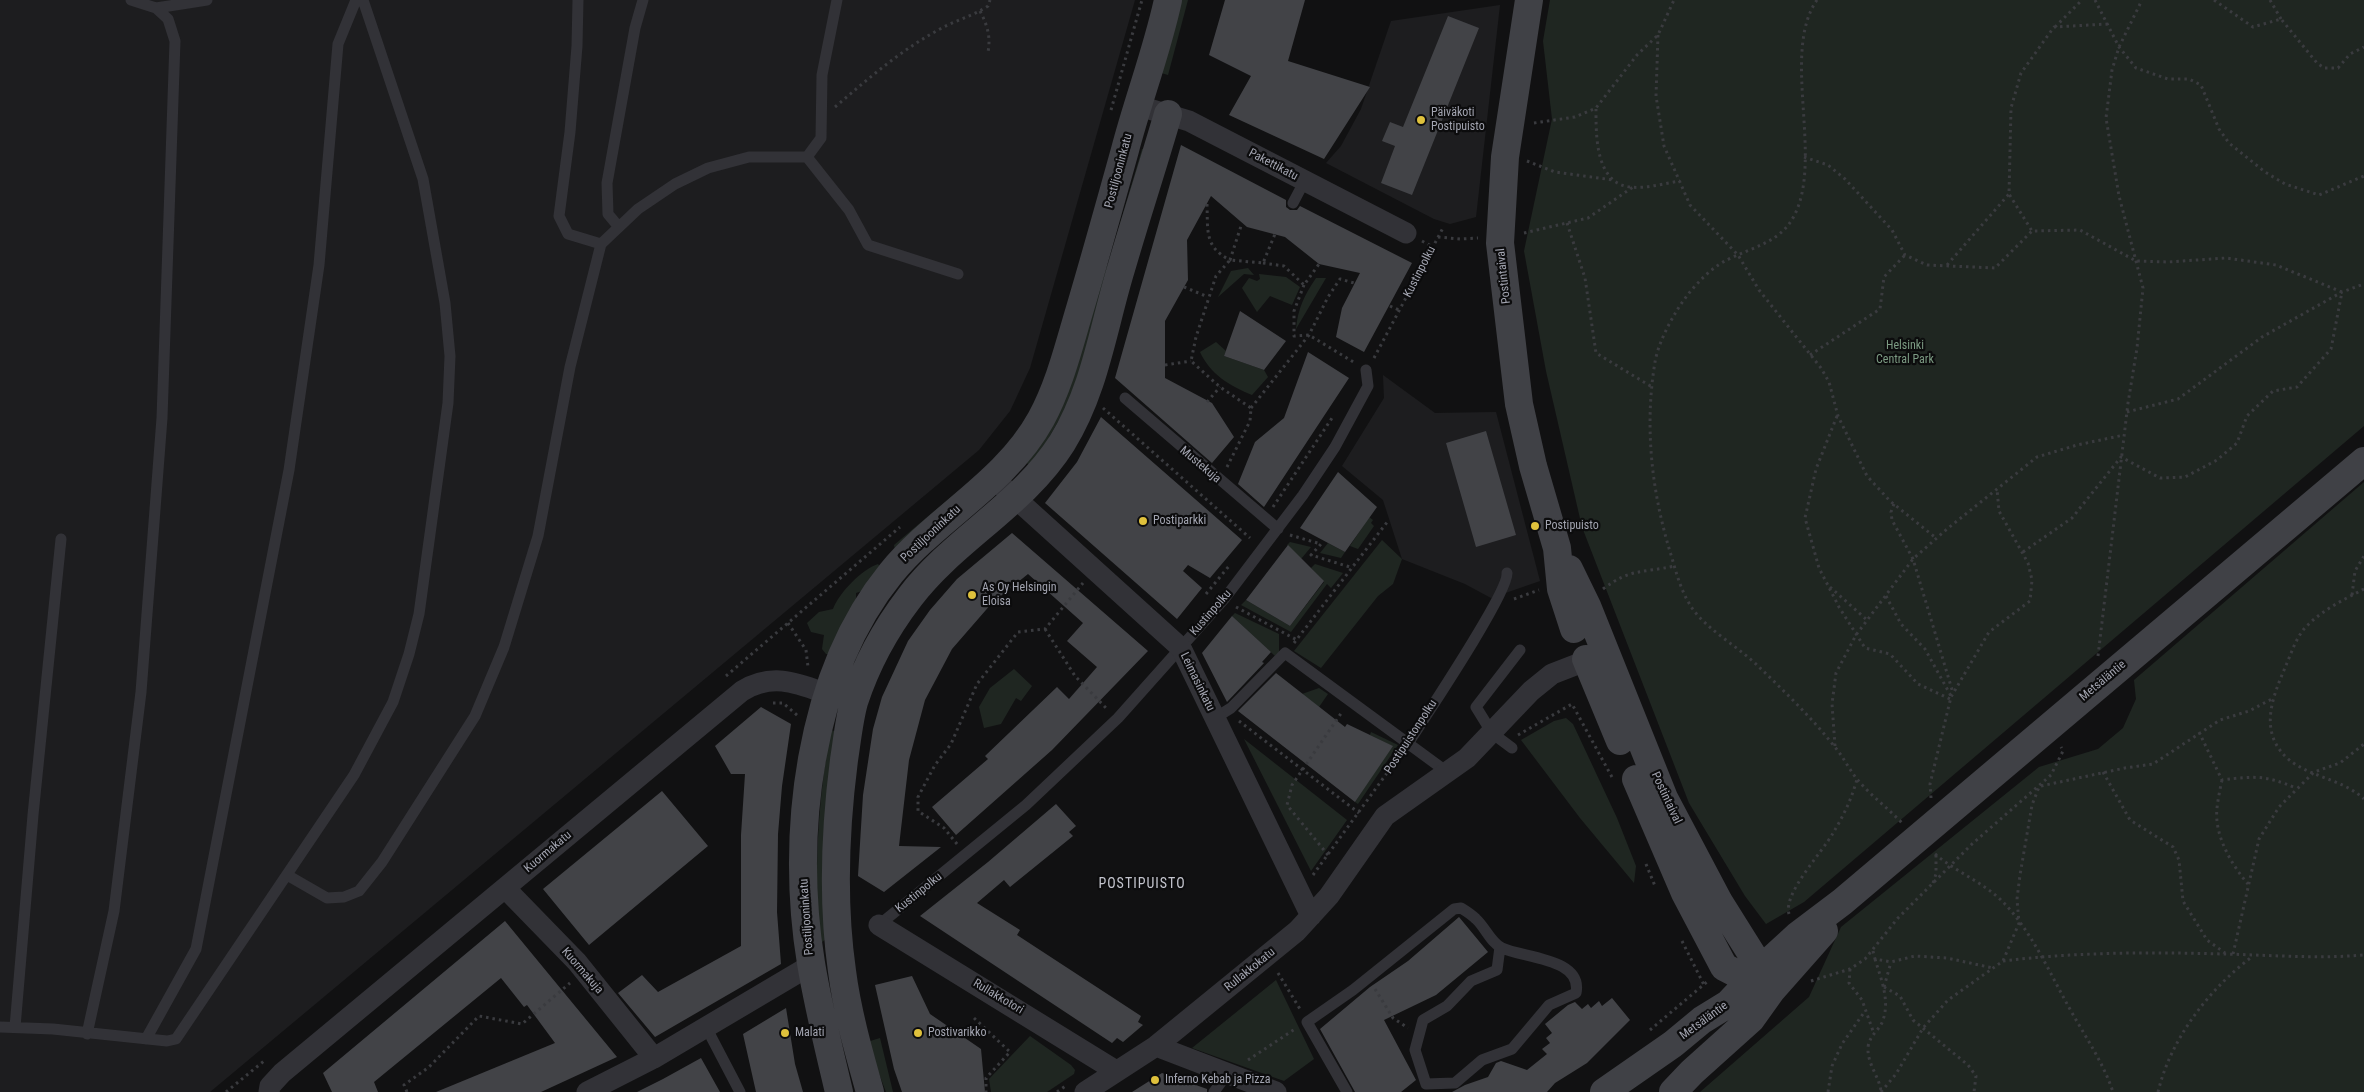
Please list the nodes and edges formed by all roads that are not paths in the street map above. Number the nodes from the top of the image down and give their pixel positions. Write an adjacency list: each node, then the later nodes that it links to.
1 (131, 0): 10 (lane)
2 (207, 0): 10 (lane)
3 (356, 0): 52 (lane)
4 (363, 0): 39 (lane)
5 (578, 0): 18 (lane)
6 (643, 0): 16 (lane)
7 (837, 0): 13 (lane)
8 (1168, 0): 11 (street, Postiljooninkatu)
9 (1529, 0): 27 (street, Postintaival)
10 (156, 8): 51 (lane)
11 (1136, 105): 12 (street, Pakettikatu); 23 (street, Postiljooninkatu)
12 (1168, 114): 14 (street, Pakettikatu); 24 (street)
13 (807, 157): 16 (lane); 19 (lane)
14 (1304, 182): 15 (lane); 17 (street, Pakettikatu)
15 (1293, 203)
16 (618, 226): 18 (lane)
17 (1406, 233)
18 (601, 244): 39 (lane)
19 (958, 274)
20 (1366, 370): 25 (lane, Kustinpolku)
21 (1124, 398): 25 (lane, Mustekuja)
22 (2364, 461): 46 (street, Metsäläntie)
23 (994, 478): 24 (street, Leimasinkatu); 33 (street, Postiljooninkatu)
24 (1015, 498): 30 (street, Leimasinkatu); 34 (street)
25 (1278, 529): 30 (lane, Kustinpolku)
26 (62, 539): 49 (lane)
27 (1557, 548): 29 (street, Postintaival); 32 (street, Postintaival)
28 (1507, 573): 37 (lane, Postipuistonpolku)
29 (1574, 629): 32 (street, Postintaival)
30 (1181, 648): 35 (street, Leimasinkatu); 42 (lane, Kustinpolku)
31 (1520, 650): 36 (lane)
32 (1596, 656): 36 (street, Rullakkokatu); 45 (street, Postintaival); 46 (street, Postintaival)
33 (826, 695): 34 (street, Kuormakatu); 40 (street, Kuormakatu); 44 (street, Postiljooninkatu)
34 (854, 703): 61 (street)
35 (1221, 715): 37 (lane); 41 (street, Leimasinkatu)
36 (1503, 741): 38 (street, Rullakkokatu)
37 (1407, 745): 38 (lane)
38 (1447, 772): 41 (street, Rullakkokatu)
39 (287, 875): 52 (lane)
40 (505, 888): 54 (street, Kuormakuja); 57 (street, Kuormakatu)
41 (1311, 916): 53 (street, Rullakkokatu)
42 (879, 925): 55 (street, Rullakkotori)
43 (1500, 948): 43 (lane); 65 (lane)
44 (811, 965): 50 (street); 60 (street, Postiljooninkatu)
45 (1724, 967): 46 (street); 47 (street)
46 (1760, 980): 47 (street, Metsäläntie); 67 (street, Metsäläntie)
47 (1702, 1020): 66 (street, Metsäläntie)
48 (0, 1027): 49 (lane)
49 (15, 1027): 51 (lane)
50 (706, 1027): 54 (street); 59 (lane)
51 (87, 1034): 52 (lane)
52 (146, 1039)
53 (1156, 1046): 55 (street, Rullakkokatu); 56 (street)
54 (654, 1058): 58 (street)
55 (1116, 1071): 62 (street, Rullakkokatu)
56 (1227, 1074): 63 (lane); 64 (street)
57 (269, 1092)
58 (587, 1092)
59 (740, 1092)
60 (839, 1092)
61 (870, 1092)
62 (1085, 1092)
63 (1214, 1092)
64 (1276, 1092)
65 (1347, 1092)
66 (1604, 1092)
67 (1673, 1092)

